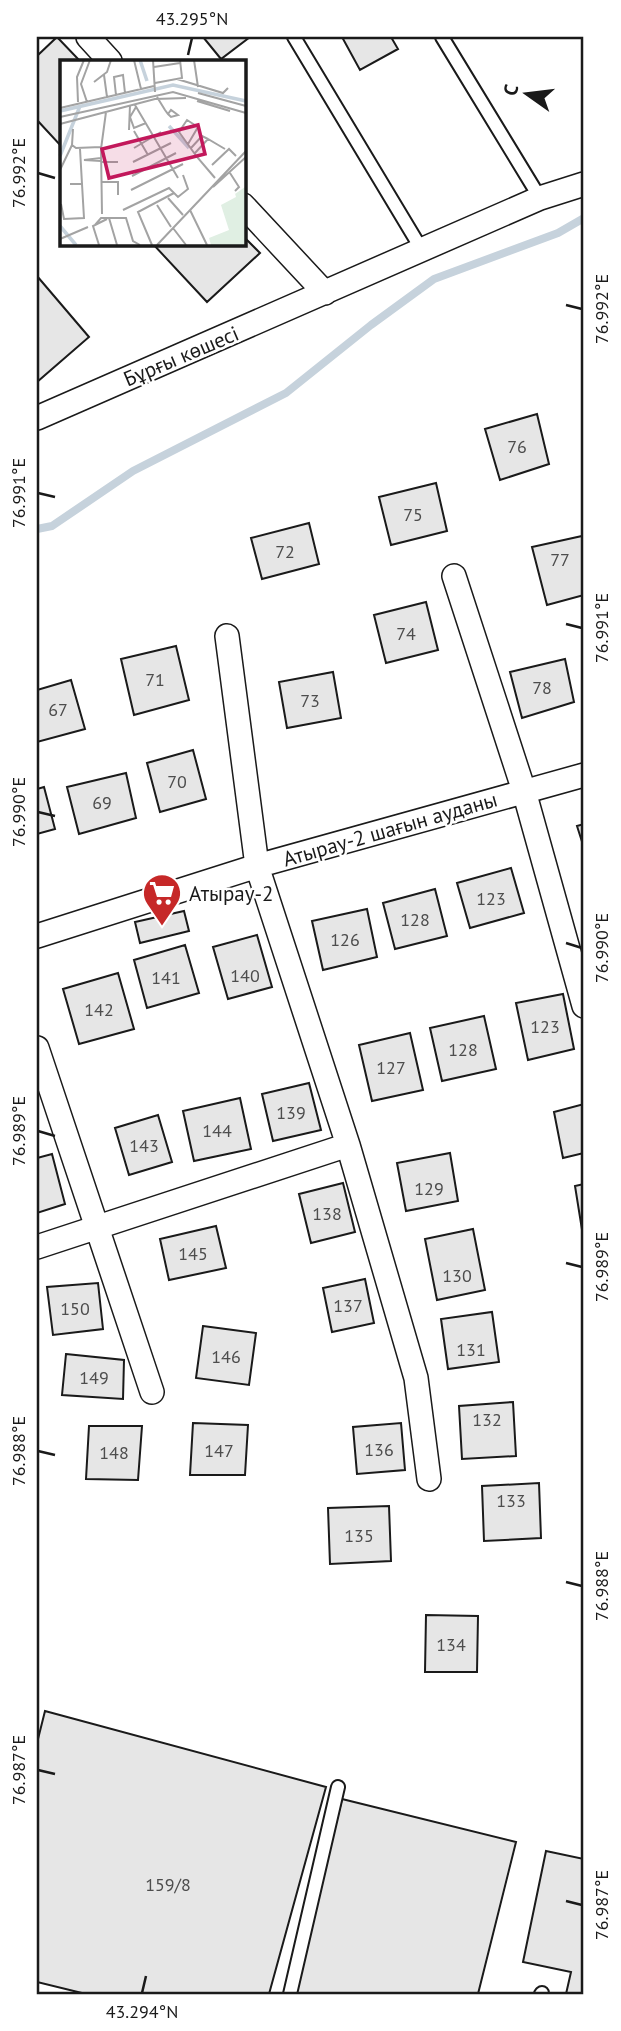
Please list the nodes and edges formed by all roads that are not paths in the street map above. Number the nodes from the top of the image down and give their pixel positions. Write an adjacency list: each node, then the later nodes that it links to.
1 (88, 37): 4 (street)
2 (294, 37): 8 (lane)
3 (442, 37): 6 (lane)
4 (109, 60)
5 (584, 184): 6 (street, Бұрғы көшесі)
6 (540, 198): 8 (street, Бұрғы көшесі)
7 (245, 207): 9 (street)
8 (422, 250): 9 (street, Бұрғы көшесі)
9 (325, 293): 10 (street, Бұрғы көшесі)
10 (37, 418)
11 (454, 576): 14 (street)
12 (227, 636): 15 (street)
13 (584, 775): 14 (street, Атырау-2 шағын ауданы)
14 (524, 791): 15 (street, Атырау-2 шағын ауданы); 17 (street)
15 (257, 866): 16 (street, Атырау-2 шағын ауданы); 19 (street)
16 (37, 936)
17 (584, 1006)
18 (37, 1048): 20 (street)
19 (348, 1145): 20 (street); 23 (street)
20 (98, 1227): 21 (street); 22 (street)
21 (37, 1247)
22 (152, 1392)
23 (429, 1479)
24 (338, 1787): 25 (lane)
25 (290, 1994)

